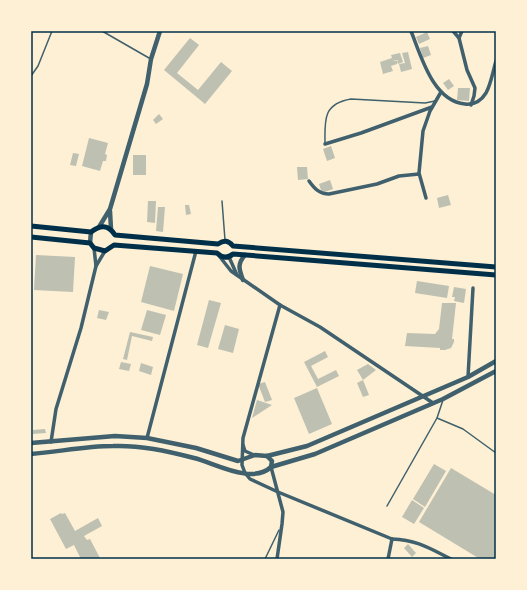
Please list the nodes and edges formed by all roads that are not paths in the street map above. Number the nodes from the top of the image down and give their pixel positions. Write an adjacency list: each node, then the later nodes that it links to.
1 (52, 31): 10 (lane)
2 (102, 31): 8 (lane)
3 (160, 31): 8 (street)
4 (411, 31): 11 (street)
5 (453, 31): 7 (street)
6 (462, 31): 7 (street)
7 (459, 38): 13 (street)
8 (151, 59): 20 (street)
9 (496, 61): 13 (street)
10 (31, 76)
11 (441, 92): 12 (street); 13 (street)
12 (436, 101): 14 (street); 15 (lane)
13 (471, 105)
14 (432, 107): 15 (street); 16 (street)
15 (325, 144)
16 (420, 174): 17 (street); 18 (street)
17 (309, 181)
18 (426, 198)
19 (222, 201): 27 (lane)
20 (110, 209): 22 (street); 23 (street)
21 (31, 226): 24 (main road)
22 (99, 227): 23 (main road); 24 (main road)
23 (111, 229): 25 (main road)
24 (91, 232): 29 (street)
25 (115, 235): 28 (main road); 30 (street)
26 (31, 237): 29 (main road)
27 (225, 240): 28 (main road); 31 (main road)
28 (218, 244): 34 (street)
29 (92, 245): 32 (main road); 37 (street)
30 (114, 245): 32 (main road); 33 (main road)
31 (233, 246): 35 (street); 38 (main road)
32 (105, 251): 37 (street)
33 (196, 251): 34 (main road); 51 (street)
34 (218, 255): 35 (main road); 40 (street)
35 (231, 255): 36 (main road); 40 (street)
36 (245, 255): 39 (main road); 41 (street)
37 (96, 266): 52 (street)
38 (496, 267)
39 (496, 275)
40 (237, 276): 41 (street)
41 (243, 280): 43 (street)
42 (473, 288): 46 (street)
43 (280, 305): 47 (street); 54 (street)
44 (496, 361): 46 (street)
45 (496, 371): 48 (street)
46 (468, 377): 47 (street)
47 (423, 396): 49 (street); 58 (street)
48 (443, 399): 49 (street); 50 (lane)
49 (433, 403): 60 (street)
50 (437, 418): 55 (lane); 63 (lane)
51 (146, 438): 52 (street); 59 (street)
52 (51, 442): 53 (street)
53 (31, 443)
54 (242, 444): 57 (street); 59 (street)
55 (496, 452)
56 (31, 454): 61 (street)
57 (255, 455): 58 (street); 59 (street)
58 (268, 456): 60 (street)
59 (242, 460): 61 (street)
60 (271, 467): 61 (street); 62 (street)
61 (245, 473): 62 (street)
62 (278, 492): 64 (street); 65 (street)
63 (387, 506)
64 (282, 524): 66 (lane); 67 (street)
65 (392, 539): 68 (street); 69 (street)
66 (266, 559)
67 (277, 559)
68 (388, 559)
69 (451, 559)

